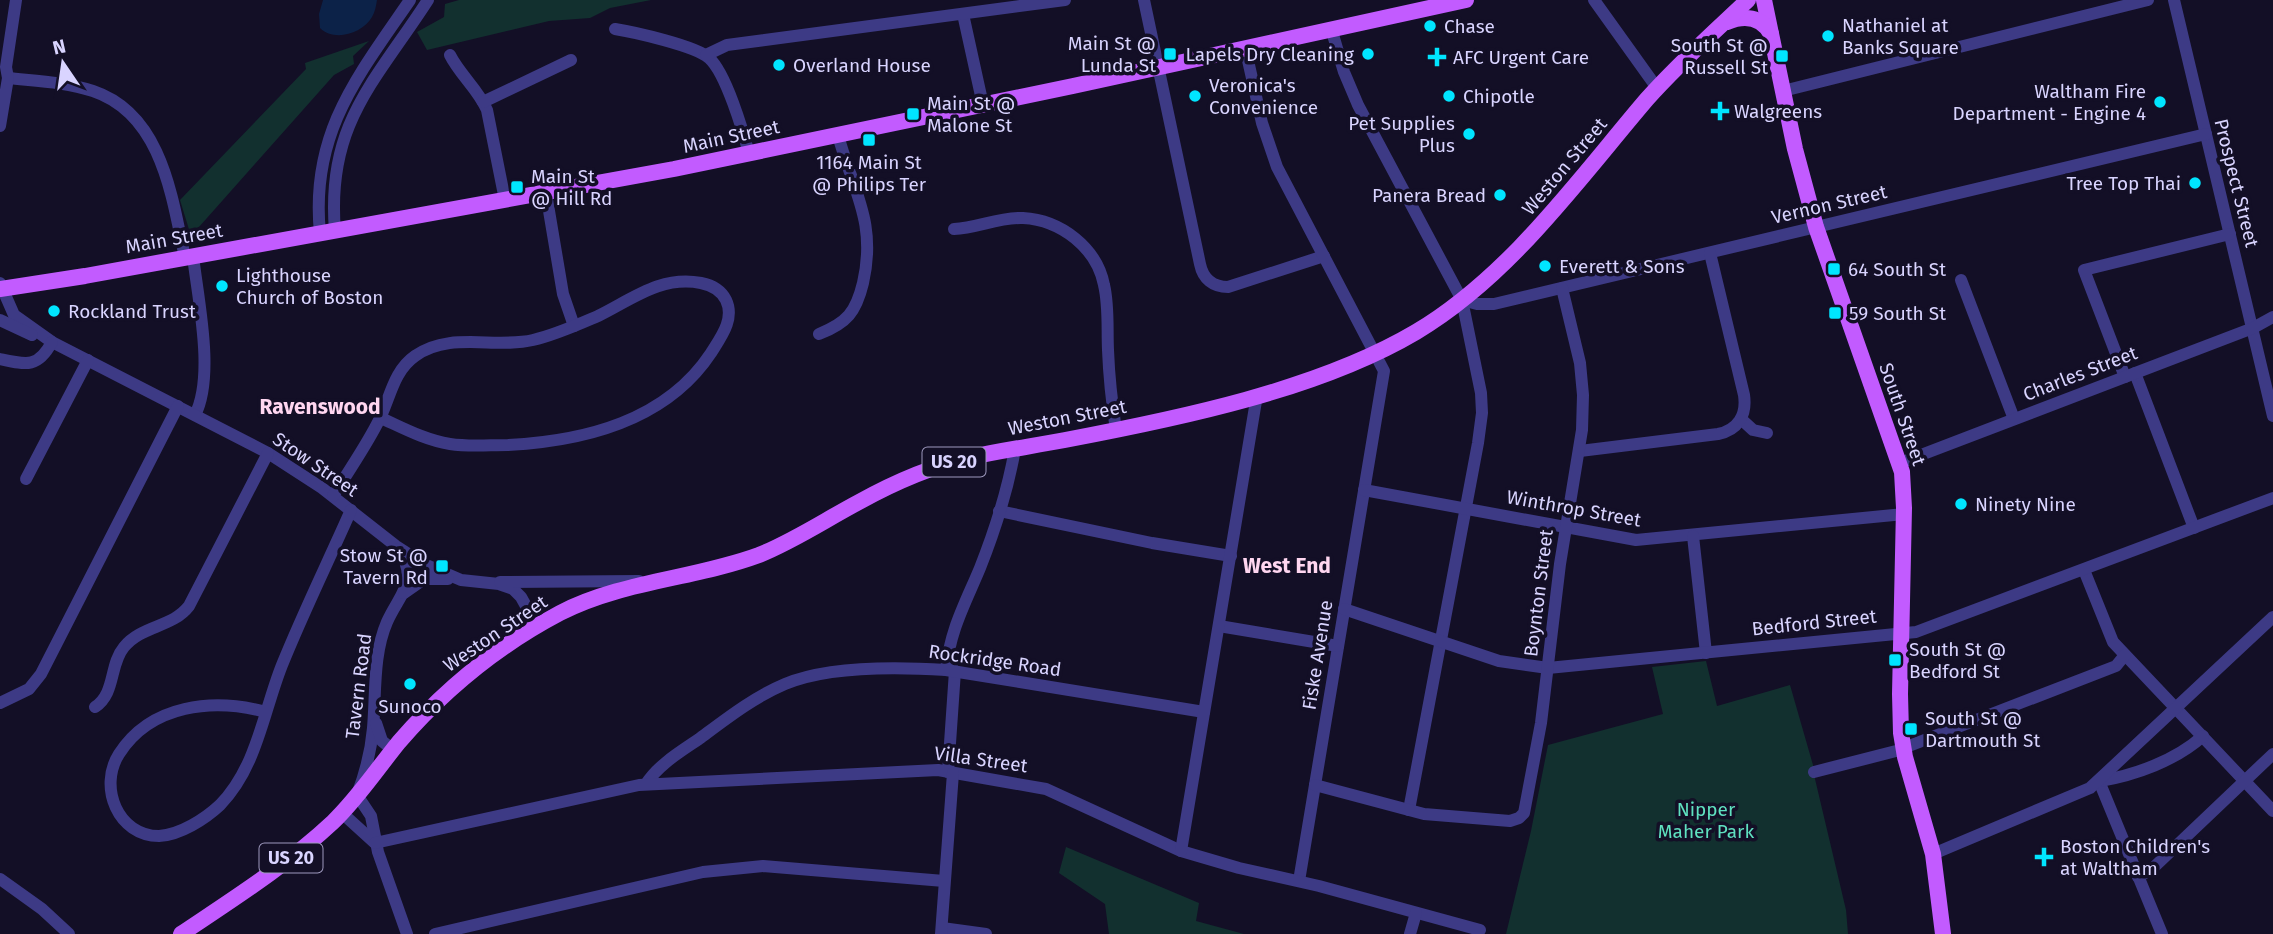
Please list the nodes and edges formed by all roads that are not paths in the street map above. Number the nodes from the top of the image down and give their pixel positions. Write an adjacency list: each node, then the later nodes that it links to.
1 (16, 0): 22 (street)
2 (410, 0): 35 (street)
3 (428, 0): 35 (street)
4 (1065, 0): 12 (street)
5 (1144, 0): 21 (street)
6 (1466, 0): 14 (main road, Main Street)
7 (1594, 0): 23 (street)
8 (1748, 0): 13 (main road, Weston Street / US 20)
9 (1764, 0): 16 (main road, South Street)
10 (2148, 0): 24 (street)
11 (2174, 0): 28 (street, Prospect Street)
12 (963, 14): 19 (street); 26 (street)
13 (1722, 25): 16 (main road); 23 (main road, Weston Street / US 20)
14 (1331, 28): 17 (main road, Main Street); 43 (street)
15 (615, 29): 19 (street)
16 (1772, 37): 24 (main road, South Street)
17 (1245, 47): 21 (main road, Main Street); 38 (street, Fiske Avenue)
18 (450, 55): 25 (street)
19 (706, 55): 30 (street)
20 (571, 60): 25 (street)
21 (1159, 67): 26 (main road, Main Street); 38 (street)
22 (8, 78): 27 (street); 39 (street)
23 (1657, 88): 43 (main road, Weston Street / US 20)
24 (1783, 91): 33 (main road, South Street)
25 (483, 102): 32 (street)
26 (983, 105): 29 (main road, Main Street)
27 (0, 126)
28 (2206, 134): 33 (street, Vernon Street); 36 (street, Prospect Street)
29 (838, 135): 30 (main road, Main Street); 48 (street)
30 (749, 154): 31 (main road, Main Street)
31 (546, 192): 32 (main road, Main Street); 46 (street)
32 (505, 200): 35 (main road, Main Street)
33 (1816, 227): 37 (street, Vernon Street); 66 (main road, South Street)
34 (954, 229): 61 (street)
35 (328, 232): 39 (main road, Main Street)
36 (2230, 234): 47 (street, Prospect Street); 53 (street)
37 (1710, 253): 42 (street, Vernon Street); 59 (street)
38 (1324, 256): 50 (street, Fiske Avenue)
39 (189, 257): 41 (main road, Main Street); 56 (street)
40 (1961, 280): 60 (street)
41 (1, 287): 49 (street, Stow Street)
42 (1562, 288): 43 (street, Vernon Street); 64 (street, Boynton Street)
43 (1462, 300): 50 (main road, Weston Street / US 20); 71 (street)
44 (2273, 317): 47 (street, Charles Street)
45 (0, 320): 49 (street, Stow Street)
46 (573, 326): 58 (street); 58 (street)
47 (2253, 328): 53 (street, Charles Street); 57 (street, Prospect Street)
48 (819, 334)
49 (52, 342): 51 (street); 52 (street, Stow Street)
50 (1376, 353): 54 (main road, Weston Street / US 20); 68 (street, Fiske Avenue)
51 (0, 359)
52 (88, 360): 55 (street, Stow Street); 67 (street)
53 (2130, 375): 60 (street, Charles Street); 76 (street)
54 (1257, 395): 61 (main road, Weston Street / US 20); 79 (street)
55 (178, 406): 56 (street, Stow Street); 96 (street)
56 (195, 415): 65 (street, Stow Street)
57 (2273, 416)
58 (381, 418): 69 (street)
59 (1741, 419): 62 (street); 64 (street)
60 (2014, 419): 66 (street, Charles Street)
61 (1116, 430): 63 (main road, Weston Street / US 20)
62 (1767, 433)
63 (1015, 449): 73 (street); 81 (main road, Weston Street / US 20)
64 (1580, 451): 75 (street, Boynton Street)
65 (268, 453): 69 (street, Stow Street); 97 (street)
66 (1900, 463): 74 (main road, South Street)
67 (26, 479)
68 (1364, 490): 71 (street, Winthrop Street); 85 (street, Fiske Avenue)
69 (333, 496): 72 (street, Stow Street)
70 (2273, 498): 76 (street, Bedford Street)
71 (1466, 509): 75 (street, Winthrop Street); 90 (street)
72 (351, 510): 78 (street, Stow Street); 99 (street)
73 (999, 511): 79 (street); 95 (street)
74 (1904, 514): 77 (street, Winthrop Street); 88 (main road, South Street)
75 (1566, 528): 77 (street, Winthrop Street); 94 (street, Boynton Street)
76 (2194, 528): 80 (street, Bedford Street)
77 (1693, 536): 92 (street)
78 (396, 546): 82 (street, Stow Street); 84 (street, Tavern Road)
79 (1231, 556): 87 (street)
80 (2084, 570): 88 (street, Bedford Street); 93 (street)
81 (668, 578): 83 (street); 89 (main road, Weston Street / US 20)
82 (469, 581): 83 (street, Stow Street); 84 (street)
83 (489, 583): 89 (street, Stow Street)
84 (403, 593): 100 (street, Tavern Road)
85 (1344, 610): 90 (street, Bedford Street); 91 (street, Fiske Avenue)
86 (2273, 617): 98 (street)
87 (1219, 626): 91 (street); 101 (street)
88 (1901, 633): 92 (street, Bedford Street); 103 (main road, South Street)
89 (525, 634): 104 (main road, Weston Street / US 20)
90 (1441, 641): 94 (street, Bedford Street); 113 (street)
91 (1338, 646): 111 (street, Fiske Avenue)
92 (1706, 653): 94 (street, Bedford Street)
93 (2125, 655): 98 (street); 103 (street)
94 (1548, 668): 113 (street, Boynton Street)
95 (950, 670): 101 (street, Rockridge Road); 106 (street); 110 (street, Rockridge Road)
96 (0, 703)
97 (95, 706)
98 (2176, 708): 102 (street); 108 (street)
99 (266, 712): 99 (street)
100 (374, 712): 104 (street); 112 (street, Tavern Road)
101 (1205, 712): 117 (street)
102 (2203, 736): 108 (street); 109 (street)
103 (1903, 749): 107 (street); 118 (main road, South Street)
104 (393, 750): 112 (main road, Weston Street / US 20)
105 (2273, 754): 109 (street)
106 (951, 772): 110 (street, Villa Street); 117 (street, Villa Street); 121 (street)
107 (1814, 772)
108 (2099, 781): 118 (street); 119 (street)
109 (2244, 781): 114 (street); 119 (street)
110 (646, 784): 116 (street, Villa Street)
111 (1315, 785): 113 (street); 122 (street, Fiske Avenue)
112 (357, 795): 115 (main road, Weston Street / US 20); 116 (street)
113 (1409, 810)
114 (2273, 811)
115 (342, 813): 116 (street); 127 (main road, Weston Street / US 20)
116 (376, 844): 128 (street)
117 (1181, 851): 122 (street, Villa Street)
118 (1933, 854): 132 (main road, South Street)
119 (2138, 877): 133 (street)
120 (0, 879): 126 (street)
121 (944, 881): 125 (street); 129 (street)
122 (1299, 881): 123 (street, Villa Street)
123 (1416, 913): 124 (street, Villa Street); 131 (street)
124 (1480, 930)
125 (942, 931): 130 (street)
126 (69, 934)
127 (181, 934)
128 (407, 934)
129 (435, 934)
130 (986, 934)
131 (1410, 934)
132 (1942, 934)
133 (2162, 934)

